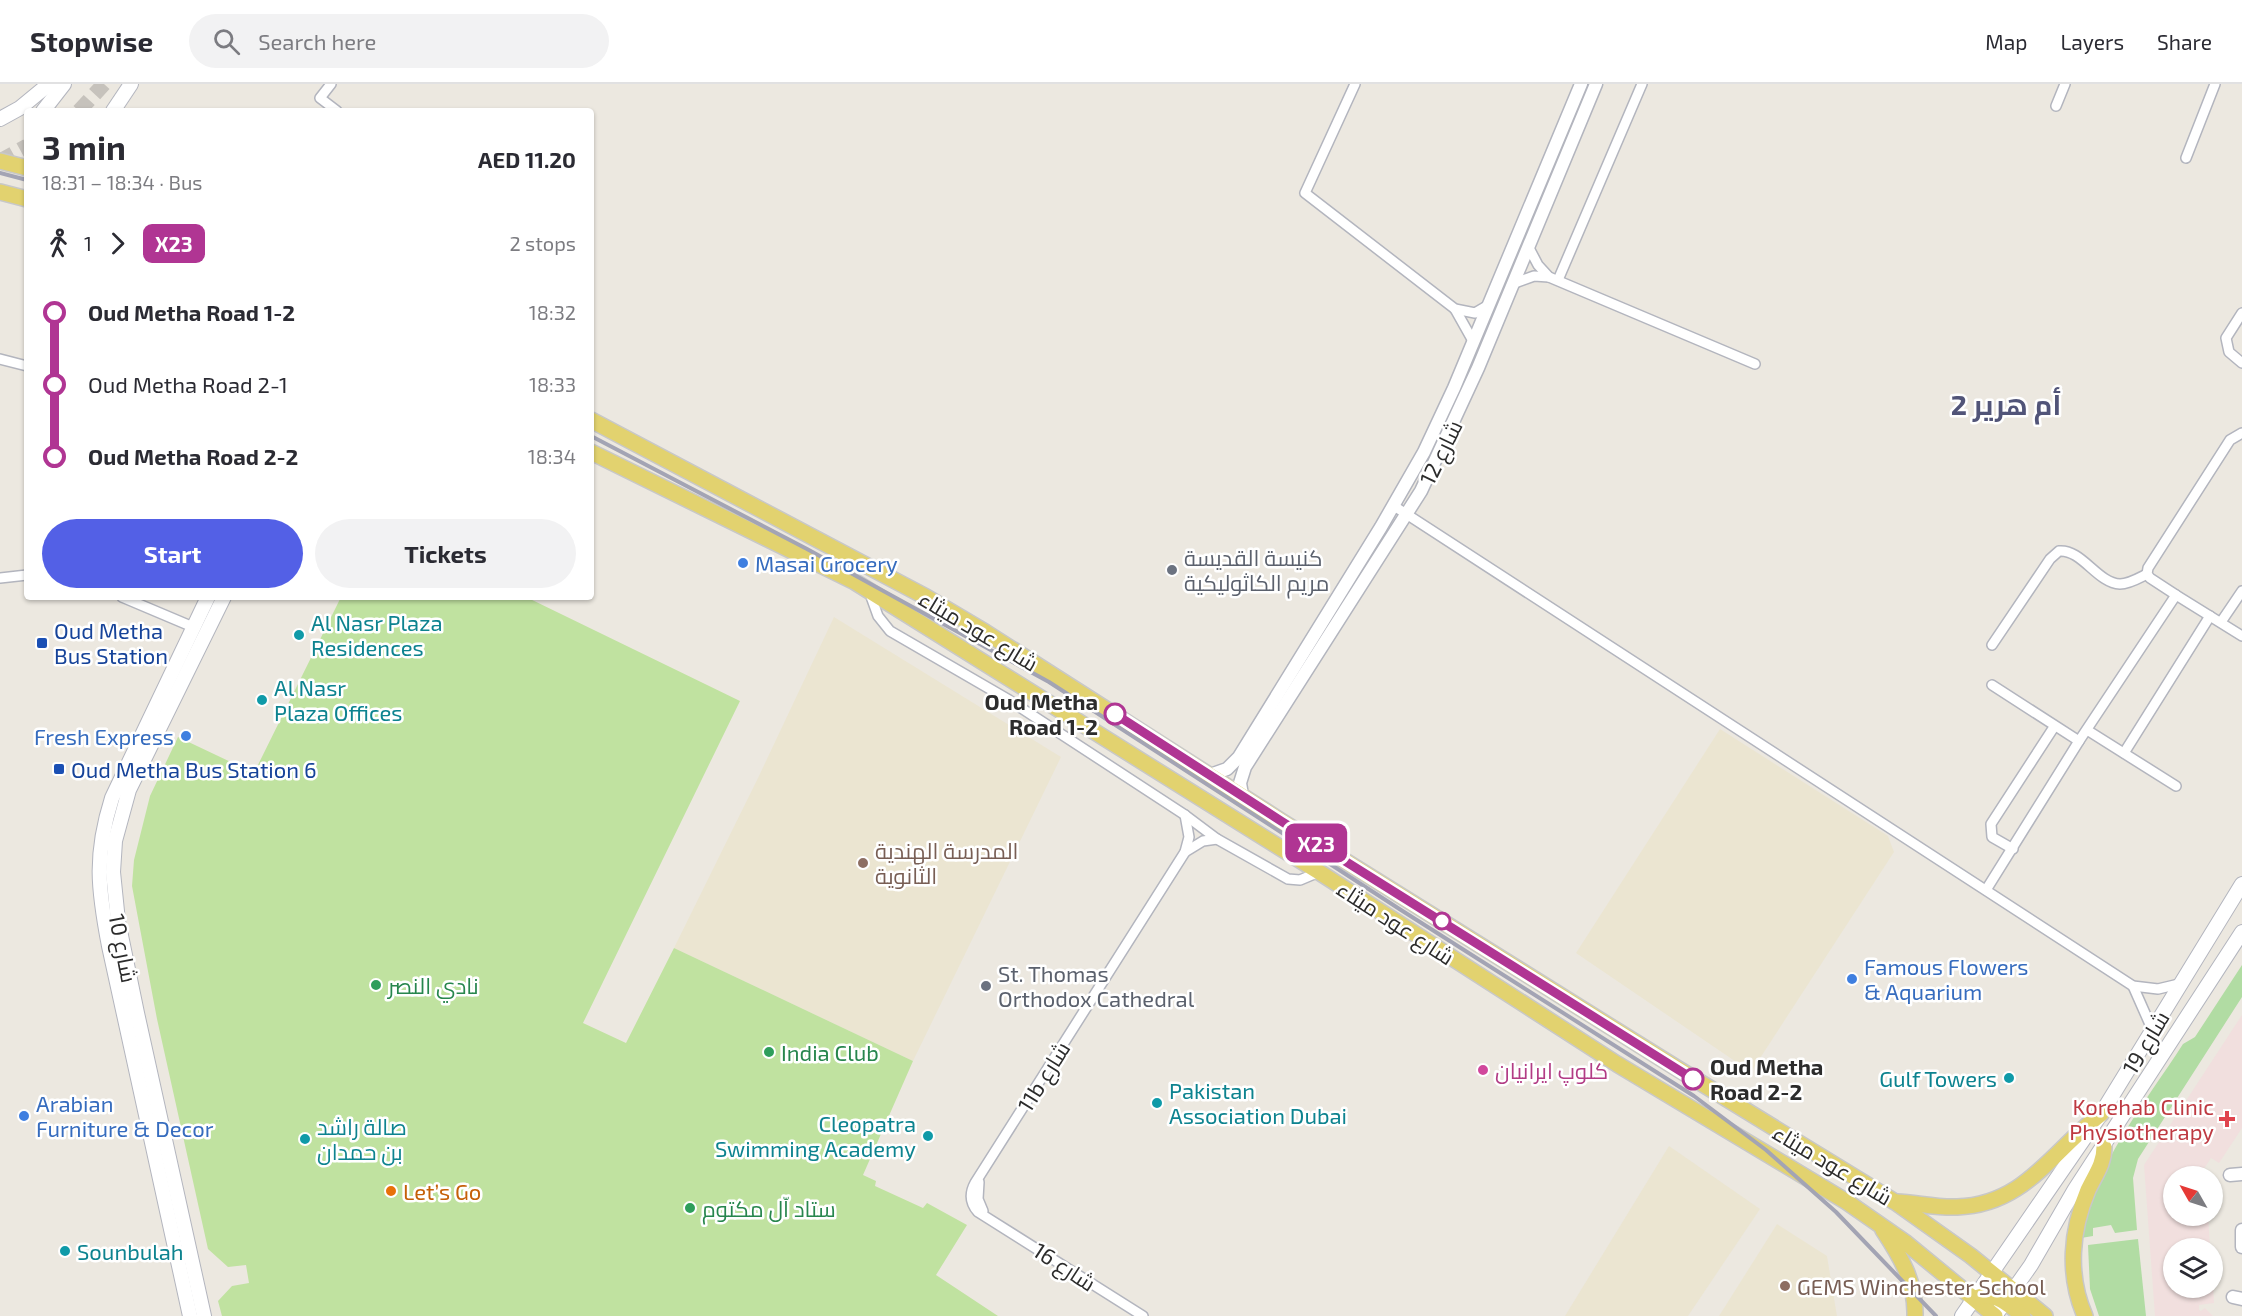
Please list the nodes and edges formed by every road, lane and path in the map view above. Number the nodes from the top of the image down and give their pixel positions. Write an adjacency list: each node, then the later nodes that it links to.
1 (49, 84): 15 (main road)
2 (64, 84): 12 (main road)
3 (131, 84): 13 (main road)
4 (331, 84): 14 (street)
5 (1355, 84): 27 (street)
6 (1581, 84): 22 (street, شارع 12)
7 (1596, 84): 21 (street, شارع 12)
8 (1642, 84): 24 (street)
9 (2065, 84): 11 (street)
10 (2212, 85): 16 (street)
11 (2056, 106)
12 (45, 108)
13 (115, 108)
14 (333, 108)
15 (0, 119)
16 (2186, 158)
17 (0, 160): 18 (main road)
18 (24, 167)
19 (0, 192): 20 (main road)
20 (24, 198)
21 (1528, 246): 23 (street, شارع 12); 24 (street)
22 (1507, 260): 23 (street); 26 (street, شارع 12)
23 (1520, 265): 25 (street, شارع 12)
24 (1554, 279): 25 (street); 32 (street)
25 (1512, 284): 38 (street, شارع 12)
26 (1487, 306): 27 (street); 29 (street, شارع 12)
27 (1455, 309): 29 (street)
28 (2242, 313): 31 (street)
29 (1473, 340): 37 (street, شارع 12)
30 (0, 359): 33 (street)
31 (2242, 363)
32 (1755, 364)
33 (24, 365)
34 (594, 422): 58 (main road, شارع عود ميثاء)
35 (2242, 433): 39 (street)
36 (594, 453): 42 (main road, شارع عود ميثاء)
37 (1394, 506): 38 (street); 58 (street, شارع 12)
38 (1408, 514): 60 (street, شارع 12); 67 (street)
39 (2147, 574): 44 (street); 52 (street)
40 (24, 575): 41 (street)
41 (0, 578)
42 (869, 591): 61 (street); 65 (main road, شارع عود ميثاء)
43 (2242, 591): 49 (street)
44 (2176, 595): 48 (street); 55 (street)
45 (129, 600): 50 (street)
46 (207, 600): 50 (main road, شارع 10)
47 (223, 600): 83 (main road, شارع 10)
48 (2210, 616): 49 (street); 57 (street)
49 (2221, 622): 51 (street)
50 (194, 627): 82 (main road, شارع 10)
51 (2242, 636)
52 (1992, 645)
53 (1992, 685): 54 (street)
54 (2055, 727): 56 (street); 63 (street)
55 (2087, 730): 56 (street); 57 (street)
56 (2079, 741): 63 (street)
57 (2124, 753): 59 (street)
58 (1210, 775): 60 (main road, شارع عود ميثاء)
59 (2176, 786)
60 (1242, 795): 75 (main road, شارع عود ميثاء)
61 (1185, 815): 62 (street); 64 (street, 11b شارع)
62 (1217, 838): 64 (street); 65 (street)
63 (2013, 849): 67 (street)
64 (1185, 852): 74 (street, 11b شارع)
65 (1319, 872): 76 (main road, شارع عود ميثاء)
66 (2242, 884): 69 (main road, شارع 19)
67 (1986, 890): 70 (street)
68 (2241, 935): 73 (main road, شارع 19)
69 (2180, 984): 70 (street); 71 (main road, شارع 19)
70 (2133, 986): 71 (street)
71 (2152, 1029): 72 (main road, شارع 19)
72 (2101, 1114): 75 (main road); 79 (main road, شارع 19)
73 (2104, 1147): 80 (main road, شارع 19); 90 (main road)
74 (974, 1199): 84 (street, شارع 16)
75 (1895, 1202): 79 (main road, شارع عود ميثاء)
76 (1878, 1222): 81 (main road, شارع عود ميثاء); 85 (main road)
77 (2242, 1230): 78 (street)
78 (2242, 1247)
79 (1992, 1273): 80 (main road, شارع عود ميثاء); 81 (main road, شارع 19)
80 (2009, 1296): 81 (main road); 87 (main road, شارع 19); 88 (main road); 89 (main road, شارع عود ميثاء)
81 (1975, 1298): 86 (main road, شارع 19); 87 (main road, شارع عود ميثاء)
82 (190, 1316)
83 (204, 1316)
84 (1143, 1316)
85 (1915, 1316)
86 (1962, 1316)
87 (1995, 1316)
88 (2024, 1316)
89 (2045, 1316)
90 (2085, 1316)

